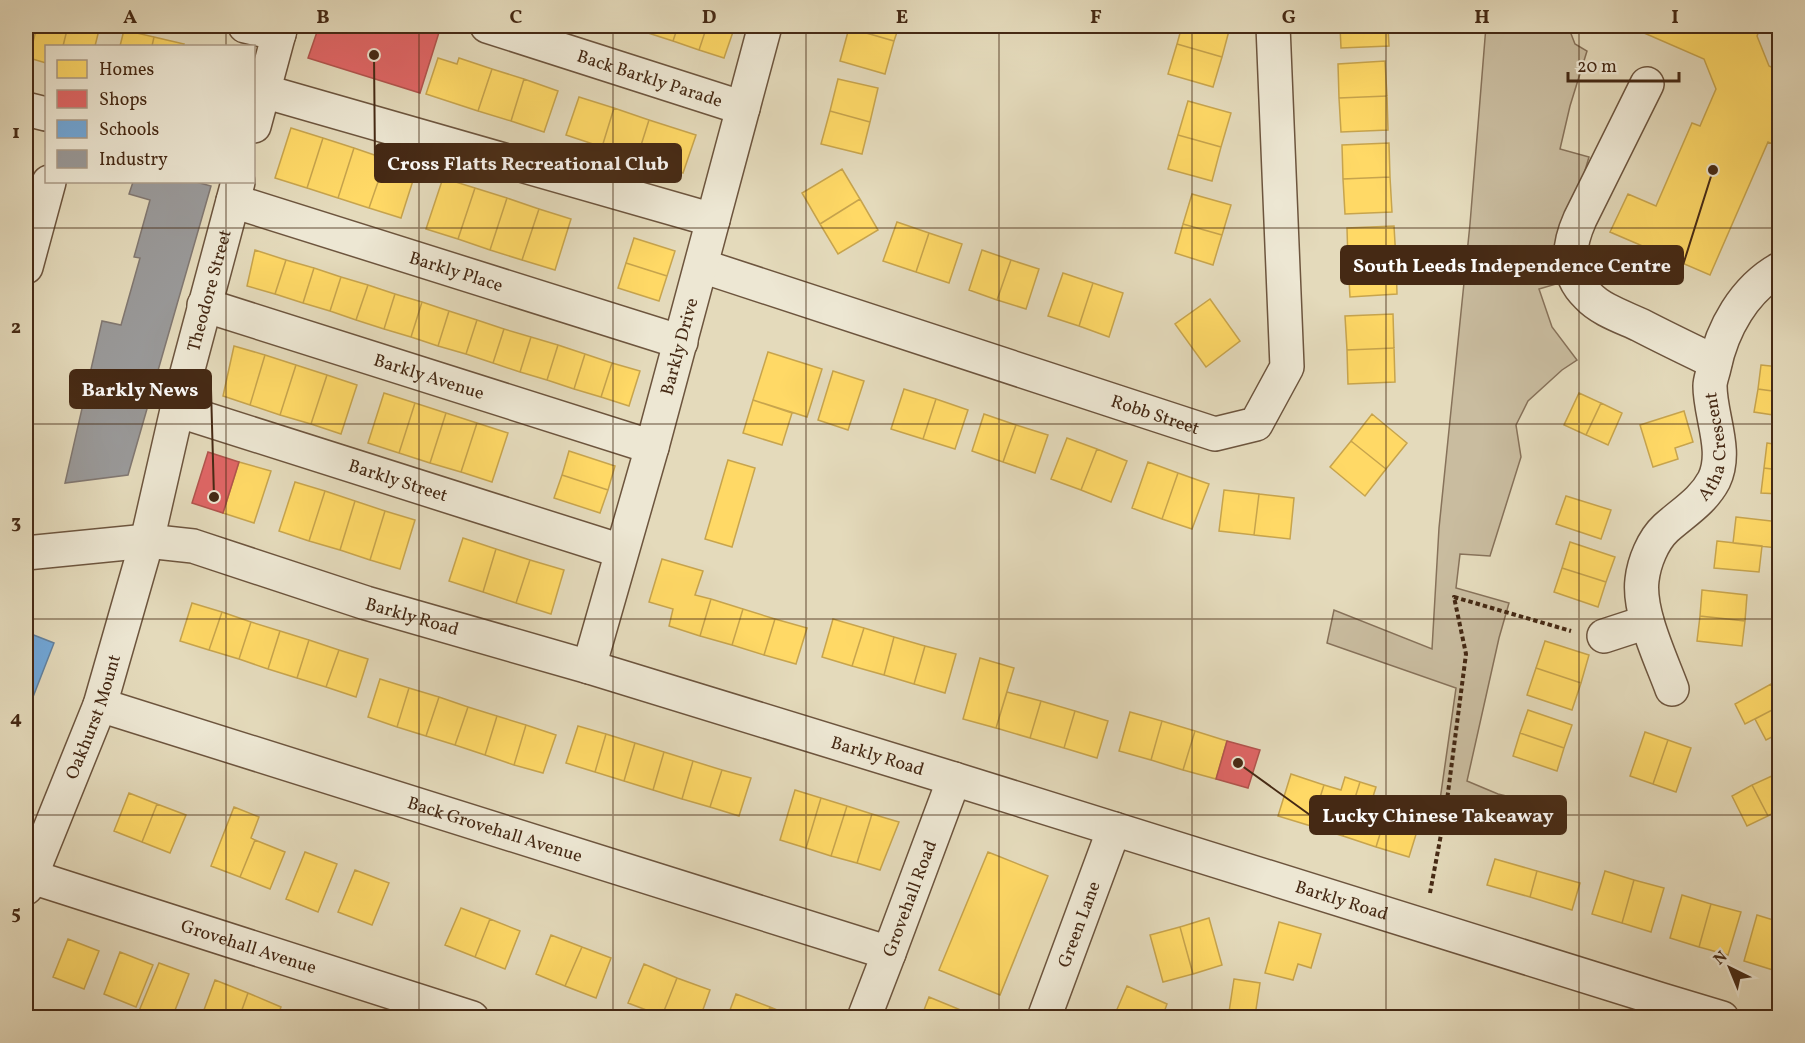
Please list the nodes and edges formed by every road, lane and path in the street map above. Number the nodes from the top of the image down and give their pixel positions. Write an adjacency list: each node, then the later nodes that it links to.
1 (246, 26): 5 (street)
2 (487, 26): 8 (street, Back Barkly Parade)
3 (765, 26): 8 (street, Barkly Drive)
4 (1273, 26): 15 (street, Robb Street)
5 (280, 30): 7 (street)
6 (1647, 84): 20 (street)
7 (263, 91): 11 (street); 14 (street)
8 (743, 108): 14 (street, Barkly Drive)
9 (26, 109): 10 (street)
10 (45, 114)
11 (255, 122)
12 (50, 183): 16 (street)
13 (235, 191): 18 (street, Theodore Street); 19 (street, Barkly Place)
14 (713, 220): 15 (street, Barkly Drive)
15 (702, 266): 19 (street, Barkly Drive)
16 (26, 267)
17 (1779, 269): 20 (street, Atha Crescent)
18 (204, 304): 21 (street, Theodore Street); 22 (street, Barkly Avenue)
19 (681, 342): 22 (street, Barkly Drive)
20 (1715, 362): 26 (street, Atha Crescent)
21 (177, 410): 23 (street, Theodore Street); 24 (street, Barkly Street)
22 (652, 447): 24 (street, Barkly Drive)
23 (147, 541): 25 (street, Barkly Road); 30 (street, Barkly Road); 32 (street, Oakhurst Mount)
24 (621, 551): 30 (street, Barkly Drive)
25 (26, 553)
26 (1647, 622): 28 (street); 31 (street, Atha Crescent)
27 (1779, 633): 29 (path)
28 (1605, 636): 36 (path)
29 (1779, 647)
30 (589, 668): 33 (street, Barkly Road)
31 (1672, 689)
32 (100, 705): 35 (street, Oakhurst Mount); 37 (street, Back Grovehall Avenue)
33 (954, 779): 34 (street, Barkly Road); 37 (street, Grovehall Road)
34 (1114, 829): 36 (street, Barkly Road); 41 (street, Green Lane)
35 (27, 880): 39 (street, Grovehall Avenue)
36 (1424, 926): 38 (street, Barkly Road)
37 (889, 953): 40 (street, Grovehall Road)
38 (1658, 1009): 42 (street, Barkly Road)
39 (472, 1017)
40 (864, 1017)
41 (1044, 1017)
42 (1722, 1017)

